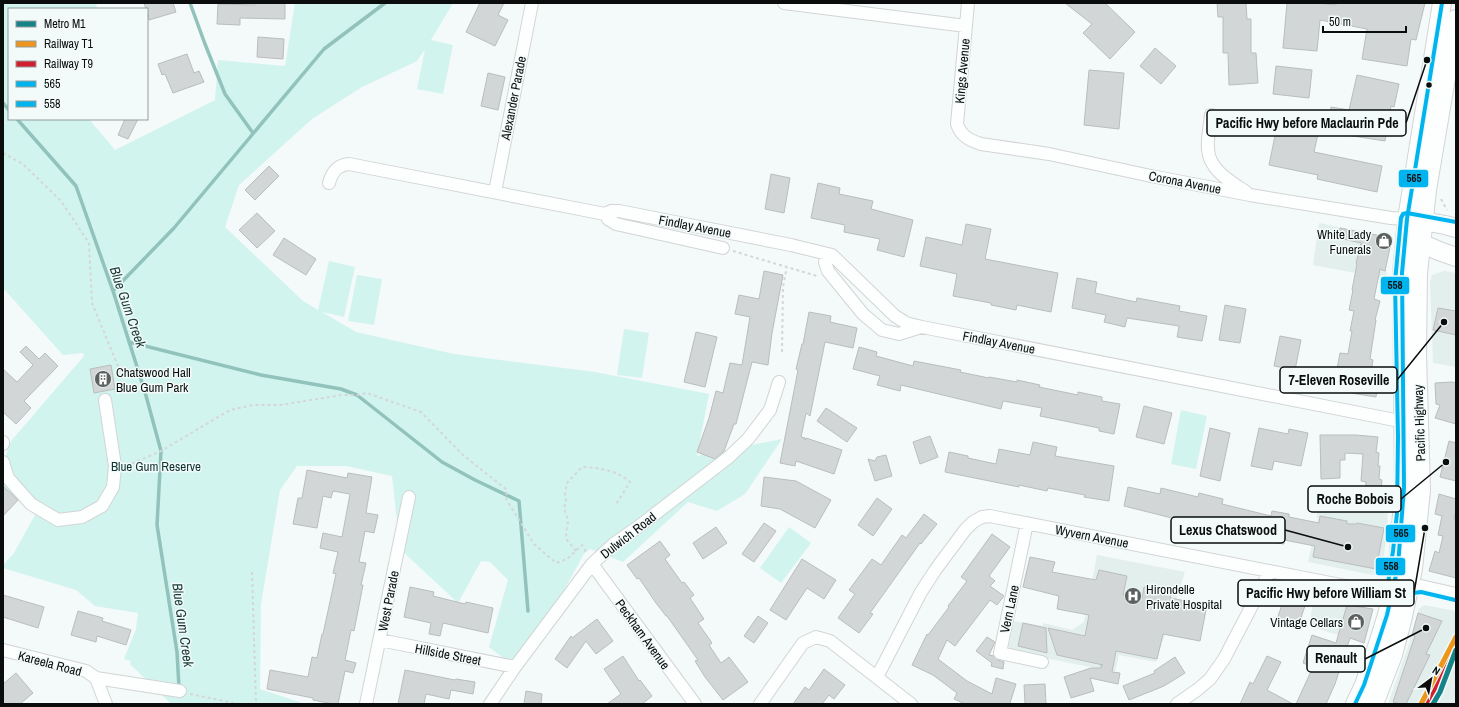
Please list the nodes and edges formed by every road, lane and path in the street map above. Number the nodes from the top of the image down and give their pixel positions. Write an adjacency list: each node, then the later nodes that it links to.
1 (532, 3): 11 (street, Alexander Parade)
2 (784, 3): 6 (street)
3 (968, 3): 6 (street, Kings Avenue)
4 (1442, 3): 14 (highway, Pacific Highway)
5 (1456, 19): 14 (highway, Pacific Highway)
6 (966, 26): 8 (street, Kings Avenue)
7 (1211, 115): 12 (street)
8 (965, 137): 12 (street, Corona Avenue)
9 (3, 153): 25 (path)
10 (329, 183): 11 (street, Findlay Avenue)
11 (495, 192): 13 (street, Findlay Avenue)
12 (1250, 195): 14 (street, Corona Avenue)
13 (605, 214): 17 (street, Findlay Avenue); 18 (street, Findlay Avenue)
14 (1415, 220): 15 (highway); 16 (highway); 26 (highway, Pacific Highway)
15 (1456, 228)
16 (1421, 243): 19 (highway); 26 (highway, Pacific Highway)
17 (722, 248): 20 (path)
18 (832, 255): 21 (street); 22 (street, Findlay Avenue)
19 (1456, 257)
20 (787, 266): 21 (path); 23 (path)
21 (834, 281): 22 (street)
22 (922, 327): 26 (street, Findlay Avenue)
23 (782, 352)
24 (779, 382): 34 (street, Dulwich Road)
25 (105, 400): 28 (street)
26 (1411, 423): 37 (highway, Pacific Highway)
27 (3, 462): 28 (street)
28 (115, 466): 33 (path)
29 (409, 497): 39 (street, West Parade)
30 (615, 506): 33 (path)
31 (1027, 522): 35 (street, Wyvern Avenue); 41 (street, Vern Lane); 43 (street, Wyvern Avenue)
32 (582, 545): 33 (path)
33 (576, 551)
34 (592, 564): 42 (street, Dulwich Road); 51 (street, Peckham Avenue)
35 (1270, 571): 37 (street, Wyvern Avenue); 54 (street)
36 (252, 572): 48 (path)
37 (1401, 589): 38 (street, Wyvern Avenue); 55 (highway, Pacific Highway); 56 (highway, Pacific Highway)
38 (1456, 594)
39 (380, 640): 42 (street, Hillside Street); 49 (street, West Parade)
40 (3, 650): 44 (street, Kareela Road)
41 (1042, 662)
42 (516, 667): 50 (street, Dulwich Road)
43 (877, 677): 52 (street); 53 (street)
44 (96, 678): 45 (street, Kareela Road); 46 (street)
45 (180, 691): 47 (path)
46 (106, 704)
47 (239, 704)
48 (256, 704)
49 (366, 704)
50 (490, 704)
51 (694, 704)
52 (760, 704)
53 (911, 704)
54 (1177, 704)
55 (1355, 704)
56 (1374, 704)

